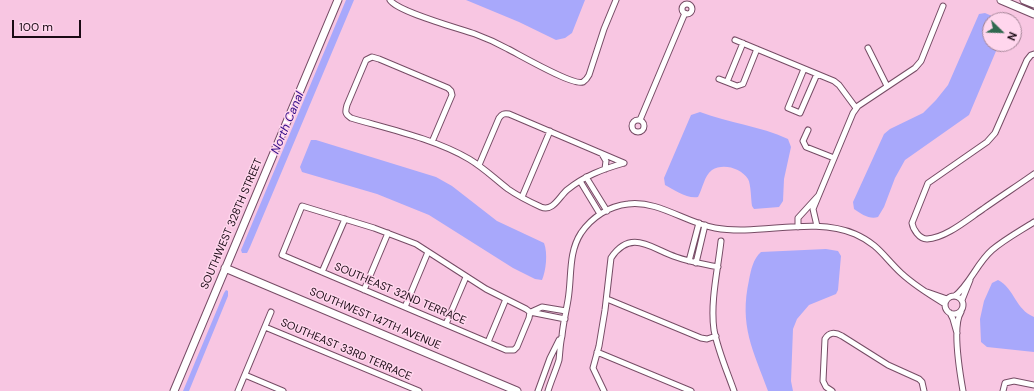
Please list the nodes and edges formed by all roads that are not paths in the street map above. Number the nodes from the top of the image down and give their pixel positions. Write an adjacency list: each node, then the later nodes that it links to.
1 (338, 0): 51 (street, SOUTHWEST 328TH STREET)
2 (390, 0): 3 (street)
3 (616, 0)
4 (1002, 0): 9 (street)
5 (1024, 0): 7 (street)
6 (690, 2): 21 (street)
7 (1034, 4)
8 (944, 6): 19 (street)
9 (1034, 14)
10 (735, 40): 11 (street)
11 (743, 43): 13 (street); 18 (street)
12 (868, 48): 19 (street)
13 (757, 49): 15 (street); 18 (street)
14 (1032, 55): 29 (street)
15 (804, 69): 16 (street); 16 (street)
16 (818, 74): 20 (street)
17 (719, 79): 18 (street)
18 (727, 82)
19 (887, 86): 20 (street)
20 (856, 108): 26 (street)
21 (640, 120)
22 (808, 130): 26 (street)
23 (550, 132): 25 (street); 27 (street); 33 (street)
24 (432, 142): 24 (street); 27 (street)
25 (601, 153): 28 (street); 28 (street)
26 (834, 158): 32 (street)
27 (479, 165): 33 (street)
28 (604, 169): 30 (street)
29 (1034, 174)
30 (586, 177): 31 (street); 36 (street)
31 (580, 181): 33 (street); 37 (street)
32 (818, 195): 34 (street); 35 (street)
33 (522, 197)
34 (807, 206): 35 (street); 42 (street)
35 (813, 209): 41 (street)
36 (606, 211): 37 (street); 40 (street)
37 (600, 214): 62 (street)
38 (345, 219): 43 (street); 52 (street); 52 (street, SOUTHEAST 32ND TERRACE)
39 (1034, 222): 54 (street)
40 (702, 224): 42 (street); 45 (street); 46 (street)
41 (817, 226): 42 (street); 60 (street)
42 (798, 227)
43 (388, 233): 47 (street); 55 (street)
44 (721, 241): 50 (street)
45 (692, 249): 46 (street); 48 (street)
46 (699, 250): 49 (street)
47 (428, 252): 53 (street); 61 (street)
48 (689, 261): 49 (street); 58 (street)
49 (696, 263): 50 (street)
50 (718, 267): 72 (street)
51 (225, 268): 77 (street, SOUTHWEST 328TH STREET); 81 (street, SOUTHWEST 147TH AVENUE)
52 (322, 272): 55 (street, SOUTHEAST 32ND TERRACE)
53 (466, 277): 57 (street); 68 (street)
54 (970, 280): 56 (street); 59 (street)
55 (364, 290): 61 (street, SOUTHEAST 32ND TERRACE)
56 (954, 296): 59 (street); 60 (street)
57 (506, 299): 64 (street); 73 (street)
58 (607, 299): 72 (street); 74 (street)
59 (962, 300): 65 (street)
60 (946, 301): 66 (street)
61 (405, 307): 68 (street, SOUTHEAST 32ND TERRACE)
62 (566, 310): 64 (street); 67 (street)
63 (271, 312): 69 (street)
64 (530, 312): 67 (street); 73 (street, SOUTHEAST 32ND TERRACE)
65 (961, 312): 66 (street); 70 (street)
66 (950, 313): 70 (street)
67 (565, 319): 71 (street)
68 (446, 324): 73 (street, SOUTHEAST 32ND TERRACE)
69 (265, 327): 75 (street); 80 (street, SOUTHEAST 33RD TERRACE)
70 (957, 334): 89 (street)
71 (562, 336): 82 (street); 83 (street)
72 (716, 336): 86 (street)
73 (488, 342)
74 (597, 352): 84 (street); 85 (street)
75 (245, 375): 78 (street); 79 (street)
76 (1034, 385): 90 (street)
77 (174, 391)
78 (238, 391)
79 (283, 391)
80 (418, 391)
81 (517, 391)
82 (538, 391)
83 (548, 391)
84 (604, 391)
85 (691, 391)
86 (734, 391)
87 (832, 391): 88 (street)
88 (924, 391)
89 (963, 391)
90 (1003, 391)

